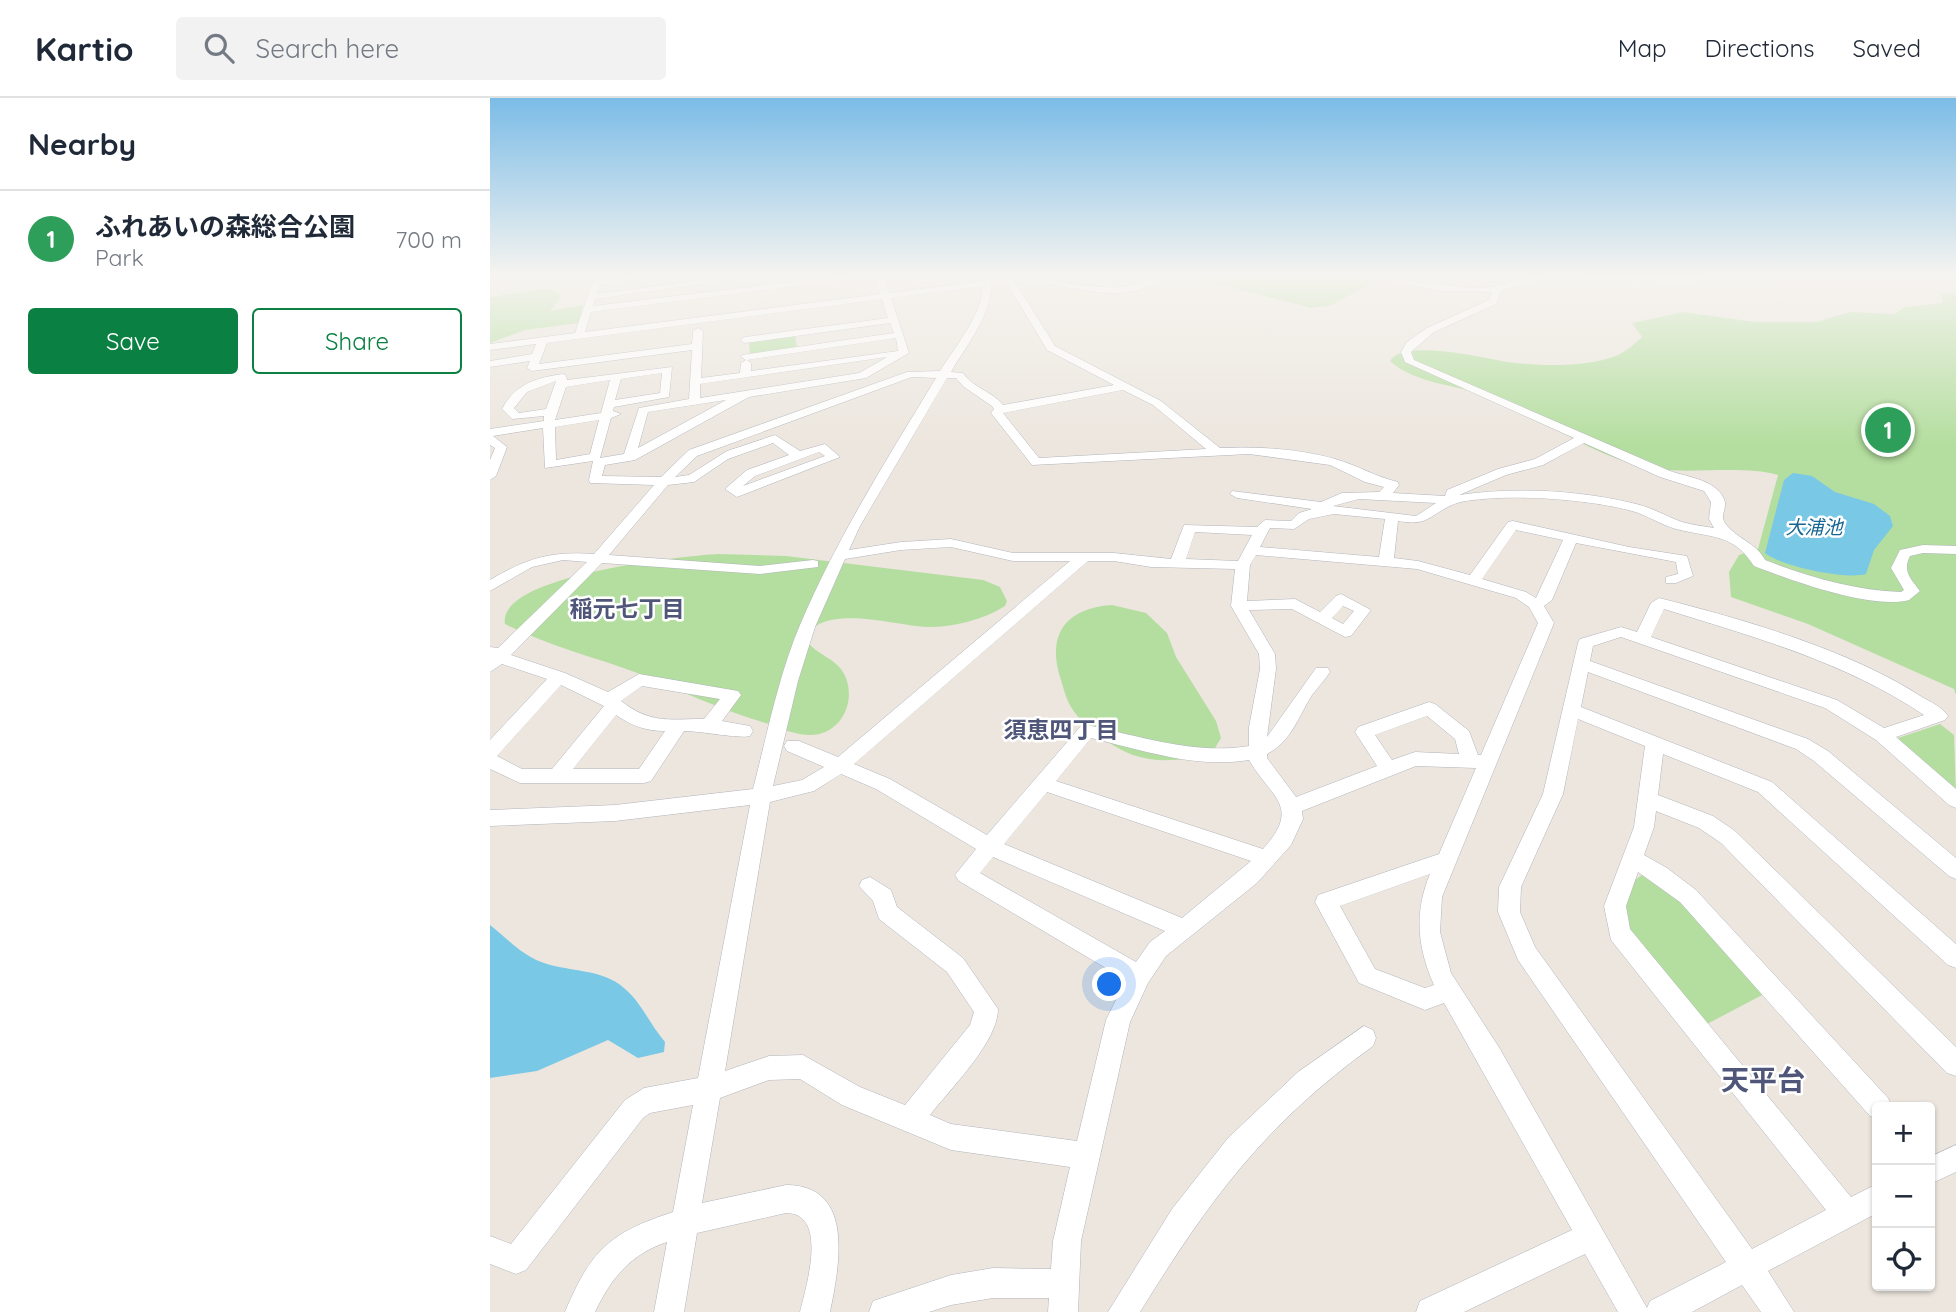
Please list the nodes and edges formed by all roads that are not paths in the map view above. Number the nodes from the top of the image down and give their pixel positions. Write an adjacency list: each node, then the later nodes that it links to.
1 (698, 331): 17 (street)
2 (531, 332): 14 (street)
3 (581, 332): 13 (street)
4 (612, 332): 13 (street)
5 (694, 332): 20 (street)
6 (745, 332): 16 (street)
7 (807, 332): 16 (street)
8 (898, 332): 12 (street)
9 (968, 332): 23 (street)
10 (1041, 332): 28 (street)
11 (1430, 332): 36 (street)
12 (899, 335): 19 (street); 21 (street)
13 (579, 336): 15 (street)
14 (490, 337)
15 (543, 340): 18 (street); 20 (street)
16 (745, 340): 21 (street)
17 (697, 346): 20 (street); 26 (street)
18 (490, 347)
19 (905, 351): 24 (street); 29 (street)
20 (537, 355): 22 (street)
21 (746, 357): 24 (street)
22 (490, 364)
23 (945, 373): 33 (street); 43 (street); 53 (street)
24 (746, 375): 26 (street)
25 (616, 376): 27 (street); 31 (street); 31 (street)
26 (695, 382): 30 (street)
27 (561, 384): 34 (street); 34 (street)
28 (1126, 386): 33 (street); 38 (street)
29 (746, 394): 30 (street); 41 (street)
30 (694, 402): 32 (street)
31 (608, 409): 32 (street); 34 (street); 34 (street)
32 (643, 410): 41 (street)
33 (1000, 410): 38 (street)
34 (549, 418): 35 (street)
35 (490, 433)
36 (1586, 437): 46 (street); 50 (street)
37 (490, 439): 39 (street)
38 (1216, 451): 45 (street)
39 (494, 455): 42 (street)
40 (798, 455): 40 (street); 43 (street)
41 (628, 457): 43 (street)
42 (490, 476)
43 (664, 480): 56 (street)
44 (1237, 494): 47 (street)
45 (1382, 496): 46 (street); 47 (street)
46 (1450, 499): 48 (street); 50 (street)
47 (1323, 507): 48 (street); 49 (street)
48 (1392, 517): 57 (street)
49 (1261, 531): 55 (street); 59 (street)
50 (1727, 535): 52 (street)
51 (1571, 538): 60 (street); 61 (street); 63 (street)
52 (1956, 550)
53 (838, 556): 54 (street); 87 (street)
54 (1084, 556): 59 (street); 83 (street)
55 (1247, 558): 57 (street); 59 (street); 64 (street)
56 (597, 560): 58 (street); 62 (street); 67 (street)
57 (1386, 561): 60 (street)
58 (813, 564)
59 (1177, 564)
60 (1474, 580): 63 (street)
61 (1671, 580)
62 (490, 586)
63 (1535, 604): 82 (street)
64 (1239, 606): 65 (street); 79 (street)
65 (1322, 619)
66 (1642, 639): 68 (street); 76 (street); 76 (street)
67 (493, 657): 70 (street)
68 (1583, 664): 72 (street); 96 (street)
69 (1322, 672): 79 (street)
70 (559, 677): 71 (street); 80 (street)
71 (611, 703): 73 (street); 74 (street); 85 (street)
72 (1572, 710): 77 (street); 113 (street)
73 (709, 725): 74 (street); 75 (street)
74 (678, 727): 85 (street)
75 (744, 731)
76 (1882, 735): 89 (street)
77 (1655, 742): 88 (street); 99 (street)
78 (793, 747): 83 (street)
79 (1258, 750): 86 (street); 90 (street)
80 (490, 752)
81 (490, 761): 85 (street)
82 (1480, 762): 84 (street); 84 (street); 95 (street)
83 (841, 765): 87 (street); 92 (street)
84 (1388, 769): 90 (street)
85 (556, 776)
86 (1044, 784): 92 (street); 93 (street)
87 (761, 796): 91 (street); 104 (street)
88 (1649, 800): 94 (street); 103 (street)
89 (1956, 800)
90 (1292, 807): 93 (street)
91 (490, 818)
92 (990, 846): 98 (street); 100 (street)
93 (1266, 858): 98 (street)
94 (1631, 858): 105 (street); 109 (street)
95 (1448, 859): 101 (street); 101 (street)
96 (1956, 870)
97 (870, 886): 106 (street)
98 (1185, 929): 100 (street)
99 (1956, 958)
100 (1140, 976): 107 (street)
101 (1448, 990): 111 (street)
102 (1364, 1038): 119 (street)
103 (1956, 1064)
104 (709, 1089): 106 (street); 110 (street); 112 (street)
105 (1874, 1102)
106 (910, 1120): 107 (street)
107 (1085, 1156): 114 (street)
108 (1872, 1200): 109 (street)
109 (1846, 1213): 113 (street)
110 (686, 1222): 115 (street); 116 (street); 117 (street)
111 (1589, 1237): 120 (street); 121 (street)
112 (490, 1250)
113 (1747, 1266): 122 (street); 123 (street)
114 (1065, 1298): 118 (street)
115 (580, 1312)
116 (669, 1312)
117 (815, 1312)
118 (884, 1312)
119 (1123, 1312)
120 (1431, 1312)
121 (1634, 1312)
122 (1661, 1312)
123 (1779, 1312)

